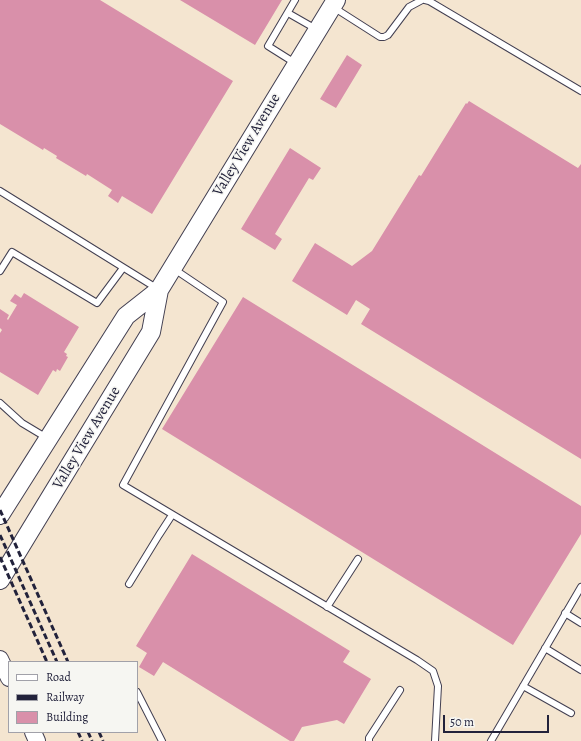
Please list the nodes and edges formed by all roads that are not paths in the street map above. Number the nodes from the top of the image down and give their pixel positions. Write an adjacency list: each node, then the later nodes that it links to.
1 (295, 0): 4 (lane)
2 (424, 0): 3 (lane); 7 (lane)
3 (334, 3): 5 (main road, Valley View Avenue)
4 (288, 12): 5 (lane); 6 (lane)
5 (317, 30): 6 (main road, Valley View Avenue)
6 (297, 64): 10 (main road, Valley View Avenue)
7 (581, 91)
8 (0, 191): 9 (lane)
9 (122, 268): 11 (lane); 12 (lane)
10 (172, 269): 12 (main road, Valley View Avenue); 16 (lane)
11 (0, 271)
12 (159, 290): 14 (main road, Valley View Avenue); 18 (main road, Valley View Avenue)
13 (0, 403): 14 (lane)
14 (48, 439): 15 (main road, Valley View Avenue)
15 (0, 515)
16 (172, 515): 19 (lane); 21 (lane)
17 (358, 559): 21 (lane)
18 (0, 580)
19 (129, 584)
20 (581, 587): 22 (lane)
21 (327, 607): 34 (lane)
22 (565, 613): 23 (lane); 24 (lane)
23 (581, 623)
24 (545, 648): 26 (lane); 28 (lane)
25 (0, 659): 27 (street)
26 (581, 670)
27 (8, 676)
28 (523, 686): 31 (lane); 35 (lane)
29 (400, 690): 33 (lane)
30 (138, 694): 32 (lane)
31 (571, 713)
32 (162, 741)
33 (370, 741)
34 (435, 741)
35 (491, 741)

